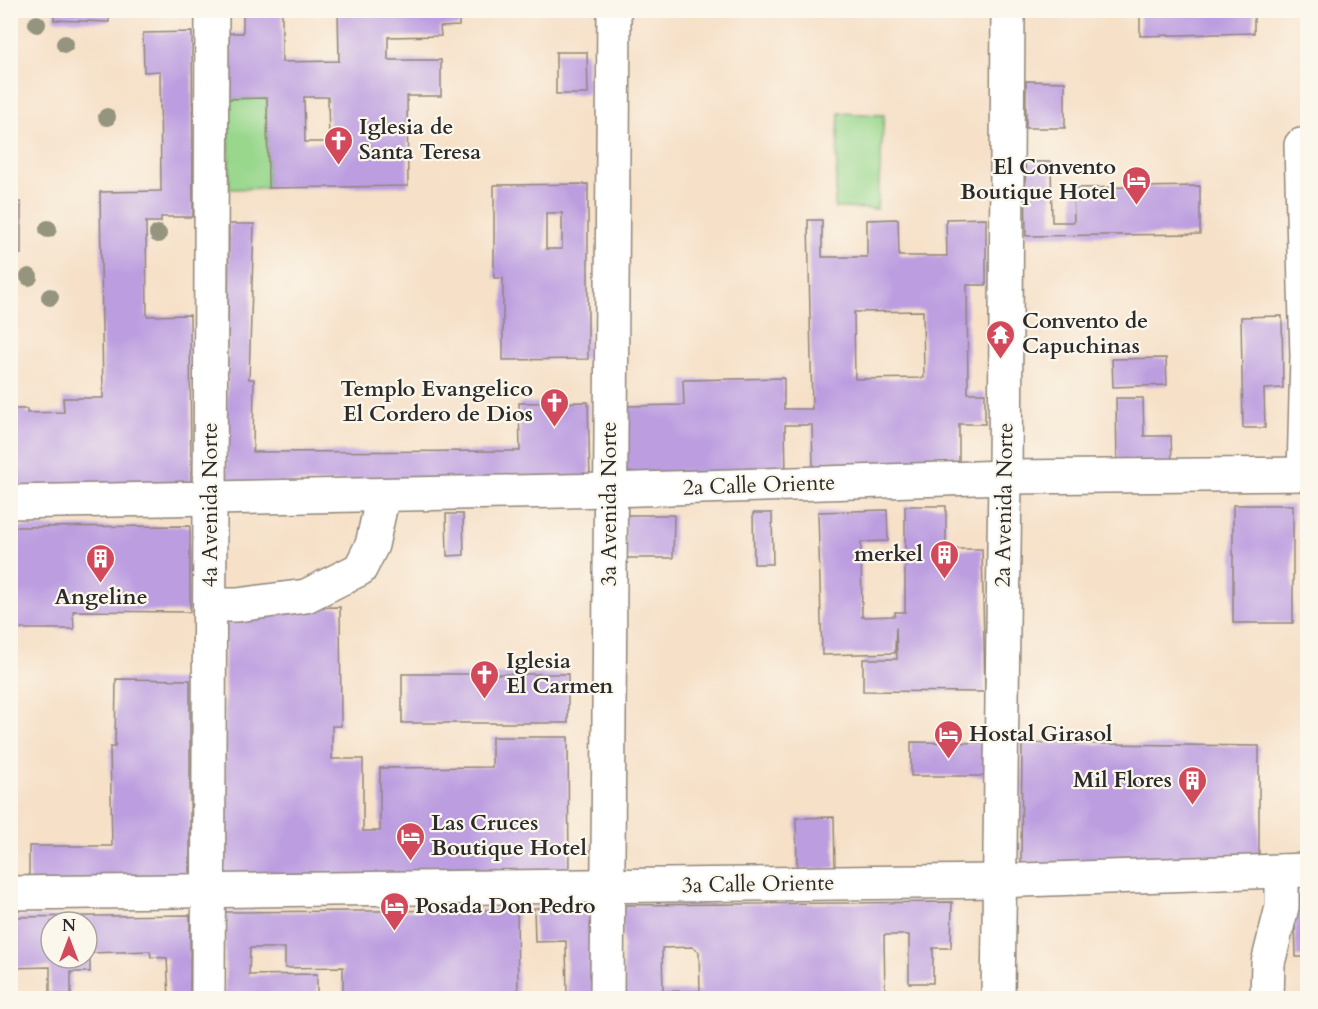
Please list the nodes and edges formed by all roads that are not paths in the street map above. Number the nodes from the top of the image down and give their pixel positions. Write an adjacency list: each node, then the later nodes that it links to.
1 (212, 10): 10 (street, 4a Avenida Norte)
2 (614, 10): 8 (street, 3a Avenida Norte)
3 (1008, 10): 7 (street, 2a Avenida Norte)
4 (1301, 145): 5 (street)
5 (1307, 388): 6 (street)
6 (1306, 474): 7 (street, 2a Calle Oriente)
7 (1005, 477): 8 (street, 2a Calle Oriente); 14 (street, 2a Avenida Norte)
8 (609, 490): 9 (street, 2a Calle Oriente); 15 (street, 3a Avenida Norte)
9 (382, 495): 10 (street, 2a Calle Oriente); 12 (street)
10 (210, 499): 11 (street, 2a Calle Oriente); 12 (street, 4a Avenida Norte)
11 (10, 502)
12 (210, 605): 16 (street, 4a Avenida Norte)
13 (1295, 871): 14 (street, 3a Calle Oriente); 21 (street)
14 (998, 881): 15 (street, 3a Calle Oriente); 20 (street, 2a Avenida Norte)
15 (607, 886): 16 (street, 3a Calle Oriente); 19 (street, 3a Avenida Norte)
16 (208, 890): 17 (street, 3a Calle Oriente); 18 (street, 4a Avenida Norte)
17 (10, 893)
18 (208, 999)
19 (607, 999)
20 (998, 999)
21 (1267, 999)

